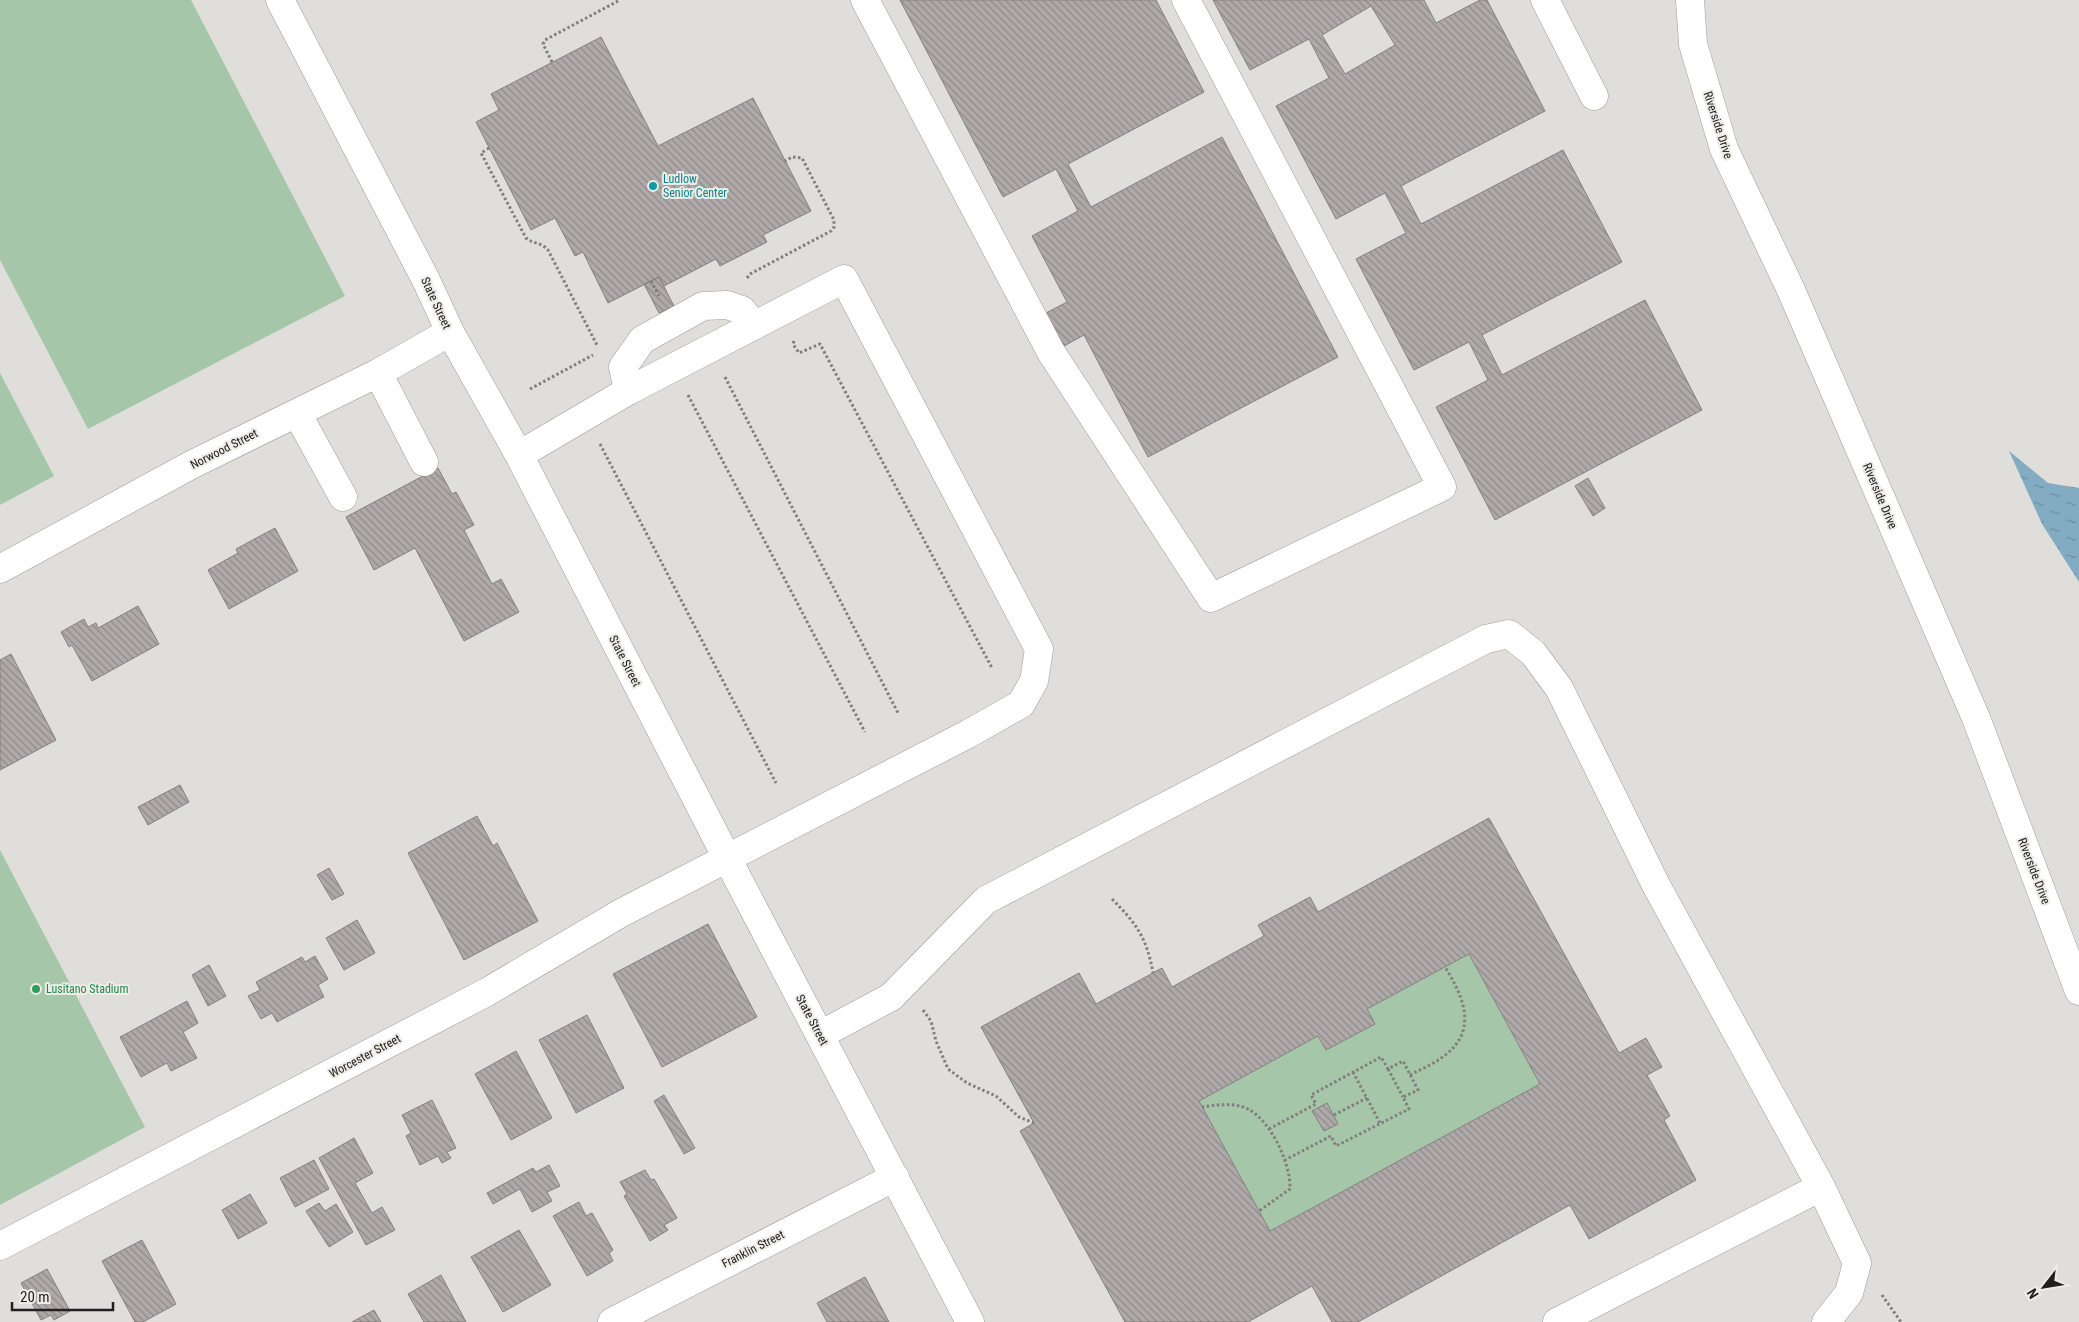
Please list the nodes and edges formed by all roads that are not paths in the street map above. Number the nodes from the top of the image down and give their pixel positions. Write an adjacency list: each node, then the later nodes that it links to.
1 (280, 0): 8 (street, State Street)
2 (865, 0): 3 (street)
3 (1186, 0)
4 (1545, 0): 6 (street)
5 (1690, 0): 17 (street, Riverside Drive)
6 (1594, 96)
7 (754, 326): 10 (street); 10 (street); 16 (street, Worcester Street)
8 (450, 332): 9 (street, Norwood Street); 12 (street, State Street)
9 (378, 373): 11 (street, Norwood Street); 13 (street)
10 (628, 391): 12 (street)
11 (297, 413): 14 (street); 15 (street, Norwood Street)
12 (519, 455): 16 (street, State Street)
13 (424, 462)
14 (343, 497)
15 (0, 569)
16 (726, 858): 18 (street, State Street); 21 (street, Worcester Street)
17 (2079, 991)
18 (820, 1035): 19 (street, State Street); 20 (street)
19 (895, 1177): 22 (street, Franklin Street); 23 (street, State Street)
20 (1821, 1187): 24 (street); 25 (street)
21 (0, 1246)
22 (612, 1322)
23 (970, 1322)
24 (1558, 1322)
25 (1826, 1322)

